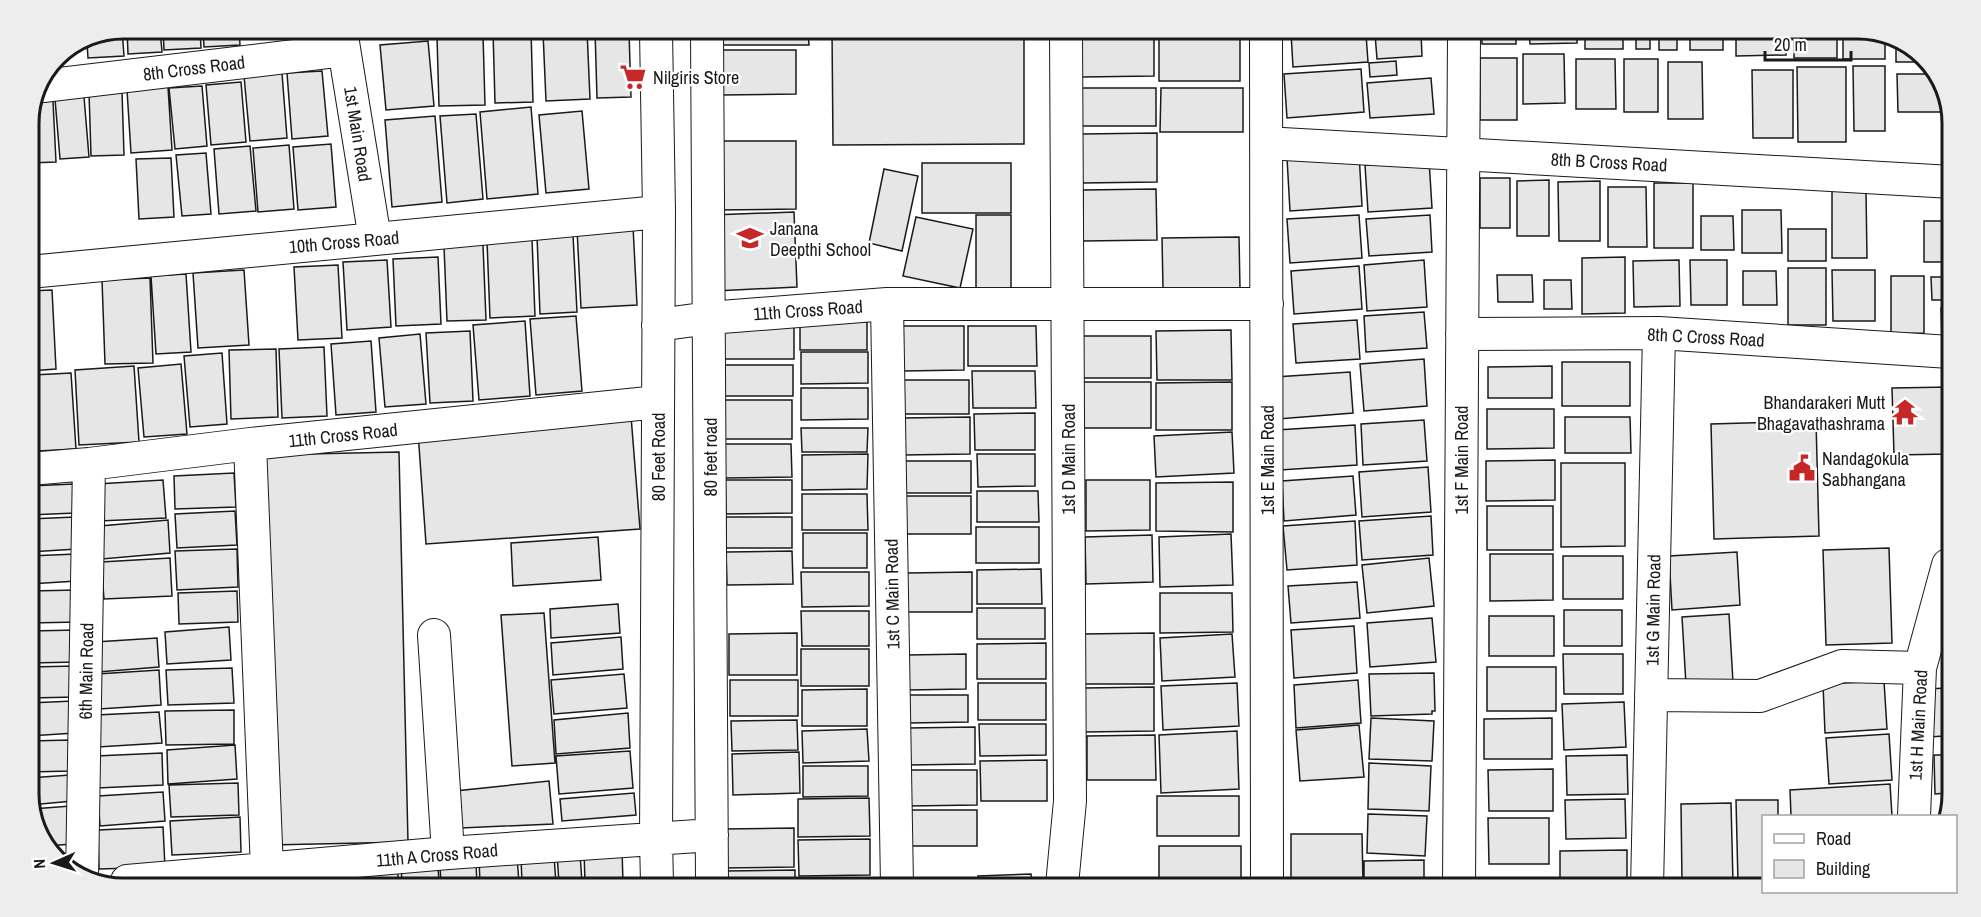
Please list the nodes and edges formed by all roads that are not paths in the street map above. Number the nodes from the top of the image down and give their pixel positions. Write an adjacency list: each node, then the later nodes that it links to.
1 (343, 39): 7 (street, 8th Cross Road); 12 (street, 1st Main Road)
2 (657, 39): 11 (street, 80 Feet Road)
3 (707, 39): 17 (street, 80 feet road)
4 (1066, 39): 14 (street, 1st D Main Road)
5 (1266, 39): 8 (street, 1st E Main Road)
6 (1464, 39): 9 (street, 1st F Main Road)
7 (48, 85)
8 (1267, 143): 9 (street, 8th B Cross Road); 16 (street, 1st E Main Road)
9 (1463, 154): 10 (street, 8th B Cross Road); 20 (street, 1st F Main Road)
10 (1942, 181)
11 (659, 212): 12 (street, 10th Cross Road); 18 (street, 80 Feet Road)
12 (375, 239): 13 (street, 10th Cross Road)
13 (39, 271)
14 (1068, 303): 15 (street, 11th Cross Road); 16 (street, 11th Cross Road); 40 (street, 1st D Main Road)
15 (887, 304): 17 (street, 11th Cross Road); 39 (street, 1st C Main Road)
16 (1267, 304): 41 (street, 1st E Main Road)
17 (709, 318): 18 (street, 11th Cross Road); 32 (street, 80 feet road)
18 (658, 325): 22 (street, 80 Feet Road)
19 (1659, 333): 20 (street, 8th C Cross Road); 21 (street, 8th C Cross Road); 29 (street, 1st G Main Road)
20 (1462, 334): 42 (street, 1st F Main Road)
21 (1942, 351)
22 (658, 402): 23 (street, 11th Cross Road); 33 (street, 80 Feet Road)
23 (250, 444): 24 (street, 11th Cross Road); 35 (street)
24 (89, 464): 25 (street, 11th Cross Road); 31 (street, 6th Main Road)
25 (39, 468)
26 (1942, 587): 28 (street, 1st H Main Road)
27 (434, 635): 34 (street)
28 (1920, 668): 29 (street); 30 (street, 1st H Main Road)
29 (1651, 695): 43 (street, 1st G Main Road)
30 (1914, 815)
31 (83, 833)
32 (712, 835): 33 (street, 11th A Cross Road); 38 (street, 80 feet road)
33 (656, 839): 34 (street, 11th A Cross Road); 37 (street, 80 Feet Road)
34 (448, 853): 35 (street, 11th A Cross Road)
35 (267, 870): 36 (street, 11th A Cross Road)
36 (165, 878)
37 (657, 878)
38 (712, 878)
39 (897, 878)
40 (1063, 878)
41 (1267, 878)
42 (1459, 878)
43 (1647, 878)

